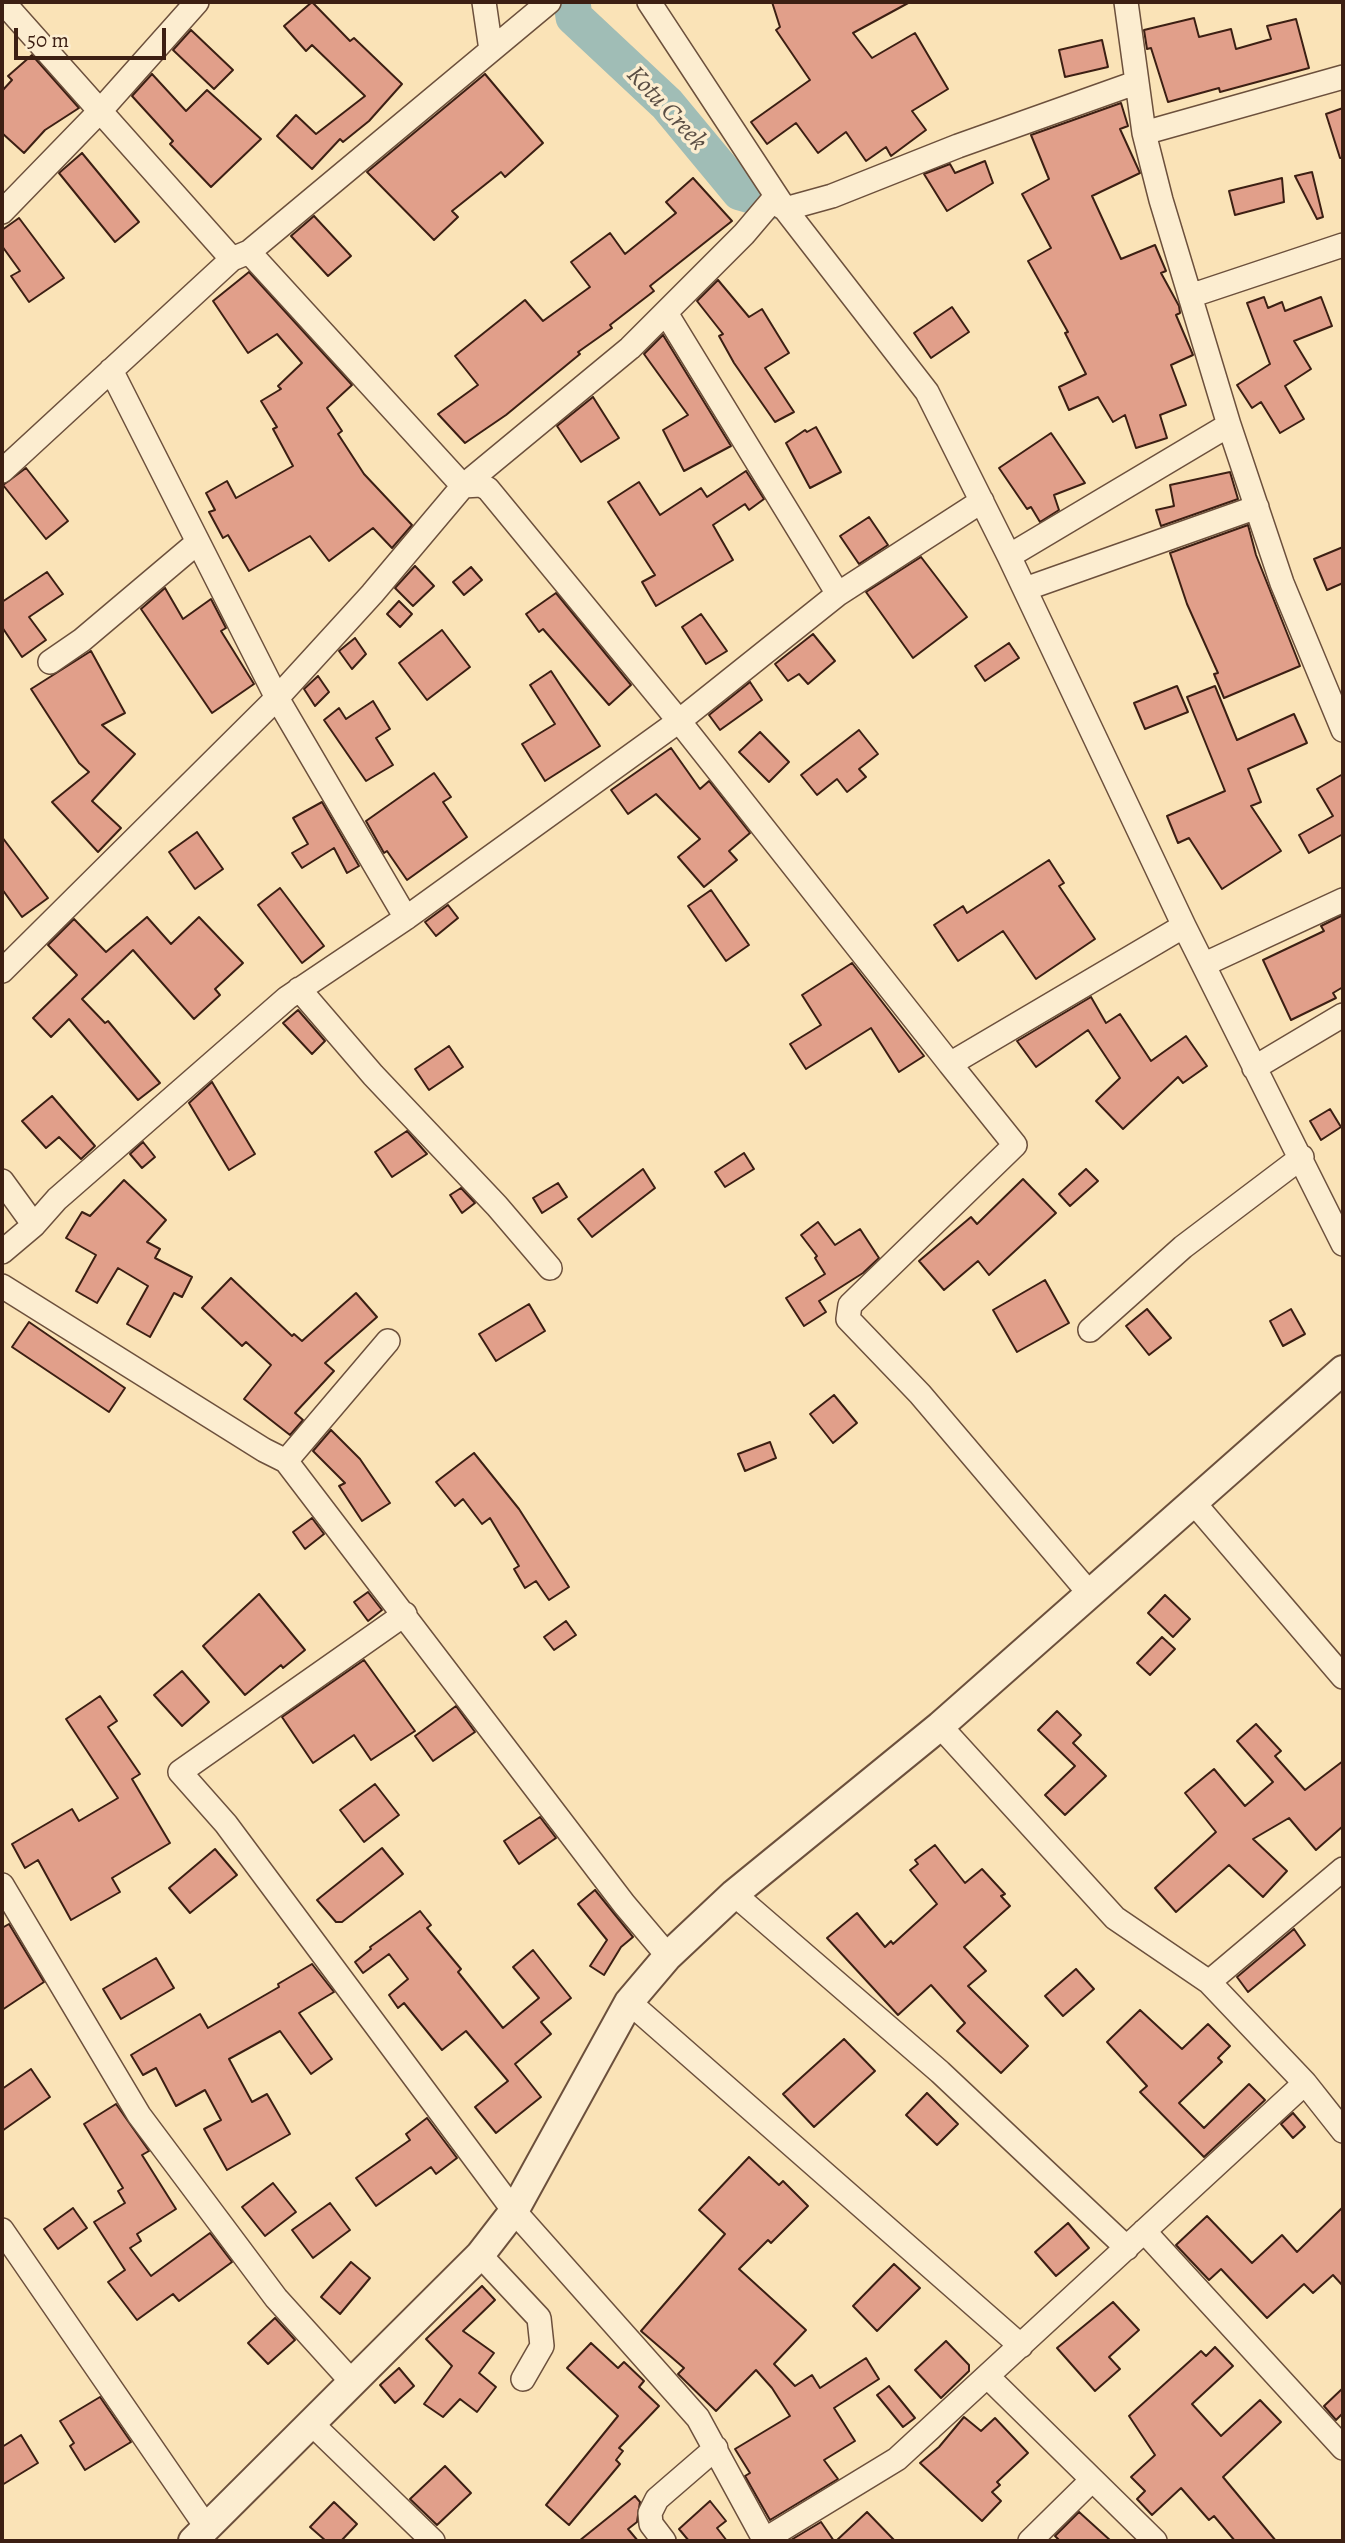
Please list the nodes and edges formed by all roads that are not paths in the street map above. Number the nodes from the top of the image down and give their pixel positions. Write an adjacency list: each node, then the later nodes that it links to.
1 (3, 2): 10 (street)
2 (197, 2): 10 (street)
3 (484, 2): 7 (street)
4 (549, 2): 7 (street)
5 (649, 2): 12 (street)
6 (1126, 2): 9 (street)
7 (491, 50): 15 (street)
8 (1343, 77): 11 (street)
9 (1135, 83): 11 (street); 12 (street)
10 (100, 111): 13 (street); 15 (street)
11 (1144, 134): 16 (street)
12 (785, 209): 17 (street); 22 (street)
13 (2, 212)
14 (1343, 245): 16 (street)
15 (241, 255): 18 (street); 21 (street)
16 (1190, 296): 19 (street)
17 (666, 313): 21 (street); 27 (street)
18 (111, 370): 20 (street); 24 (street)
19 (1229, 425): 23 (street); 25 (street)
20 (2, 471)
21 (463, 486): 29 (street); 31 (street)
22 (982, 501): 25 (street); 27 (street)
23 (1256, 506): 26 (street); 30 (street)
24 (198, 542): 28 (street); 29 (street)
25 (1009, 556): 26 (street)
26 (1025, 589): 35 (street)
27 (838, 594): 31 (street)
28 (50, 662)
29 (277, 698): 34 (street); 37 (street)
30 (1337, 700): 32 (street)
31 (679, 721): 34 (street); 40 (street)
32 (1343, 730)
33 (1343, 900): 36 (street)
34 (406, 918): 38 (street)
35 (1184, 926): 36 (street); 40 (street)
36 (1205, 964): 41 (street)
37 (2, 971)
38 (299, 989): 44 (street); 47 (street)
39 (1343, 1015): 41 (street)
40 (950, 1064): 54 (street)
41 (1254, 1068): 42 (street)
42 (1302, 1157): 45 (street); 49 (street)
43 (2, 1181): 44 (street)
44 (34, 1225): 46 (street)
45 (1343, 1244)
46 (2, 1252)
47 (550, 1268)
48 (2, 1286): 52 (street)
49 (1090, 1330)
50 (388, 1341): 52 (street)
51 (1343, 1370): 53 (street)
52 (286, 1461): 55 (street)
53 (1194, 1503): 54 (street); 56 (street)
54 (1090, 1594): 57 (street)
55 (405, 1614): 61 (street); 66 (street)
56 (1343, 1677)
57 (940, 1726): 60 (street); 62 (street)
58 (1343, 1869): 62 (street)
59 (2, 1885): 74 (street)
60 (734, 1894): 61 (street); 69 (street)
61 (668, 1956): 63 (street)
62 (1209, 1982): 64 (street)
63 (629, 2002): 66 (street); 71 (street)
64 (1305, 2083): 65 (street); 68 (street)
65 (1343, 2131)
66 (514, 2210): 70 (street); 76 (street)
67 (2, 2230): 79 (street)
68 (1144, 2231): 69 (street); 77 (street)
69 (1126, 2248): 71 (street)
70 (480, 2255): 73 (street); 74 (street)
71 (1021, 2346): 72 (street)
72 (987, 2376): 78 (street); 82 (street)
73 (523, 2379)
74 (353, 2383): 75 (street)
75 (312, 2424): 79 (street); 80 (street)
76 (716, 2448): 81 (street); 82 (street)
77 (1343, 2448)
78 (1092, 2480): 83 (street); 84 (street)
79 (200, 2535)
80 (433, 2541)
81 (664, 2541)
82 (765, 2541)
83 (1030, 2541)
84 (1155, 2541)

